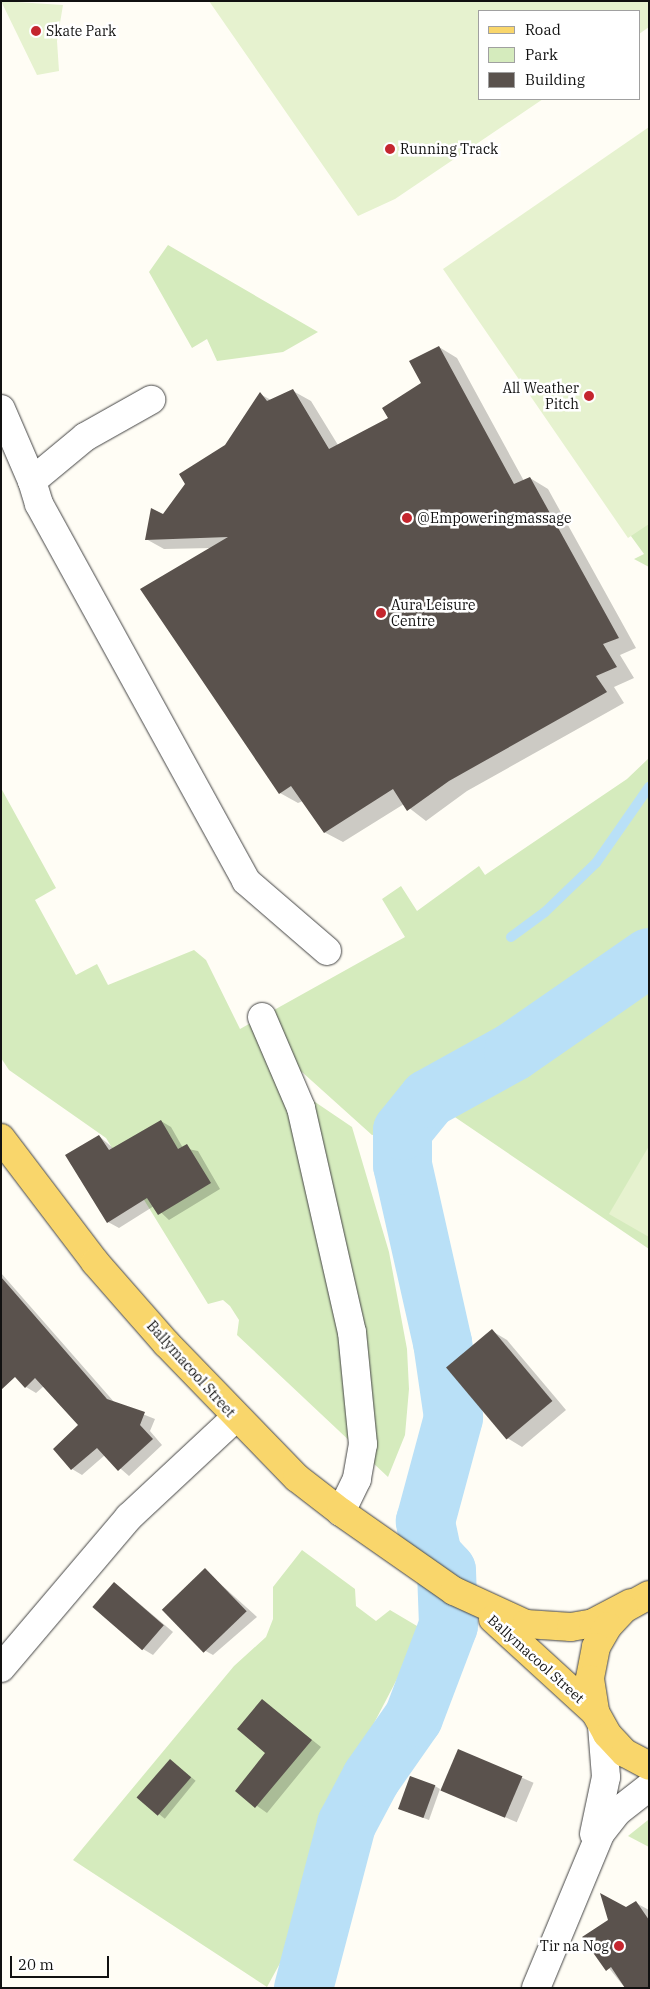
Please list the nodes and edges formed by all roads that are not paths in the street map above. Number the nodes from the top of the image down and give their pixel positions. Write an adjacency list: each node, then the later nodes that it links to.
1 (152, 400): 4 (street)
2 (1, 409): 3 (street)
3 (7, 439): 4 (street)
4 (32, 481): 5 (street)
5 (327, 951)
6 (262, 1017): 9 (street)
7 (1, 1138): 8 (main road, Ballymacool Street)
8 (235, 1418): 9 (main road, Ballymacool Street); 12 (street)
9 (341, 1512): 10 (main road, Ballymacool Street)
10 (456, 1592): 11 (main road, Ballymacool Street); 13 (main road, Ballymacool Street)
11 (640, 1599): 13 (main road)
12 (1, 1668)
13 (599, 1719): 14 (main road, Ballymacool Street); 16 (street)
14 (649, 1766)
15 (649, 1787): 16 (street)
16 (586, 1866): 17 (street)
17 (536, 1988)

